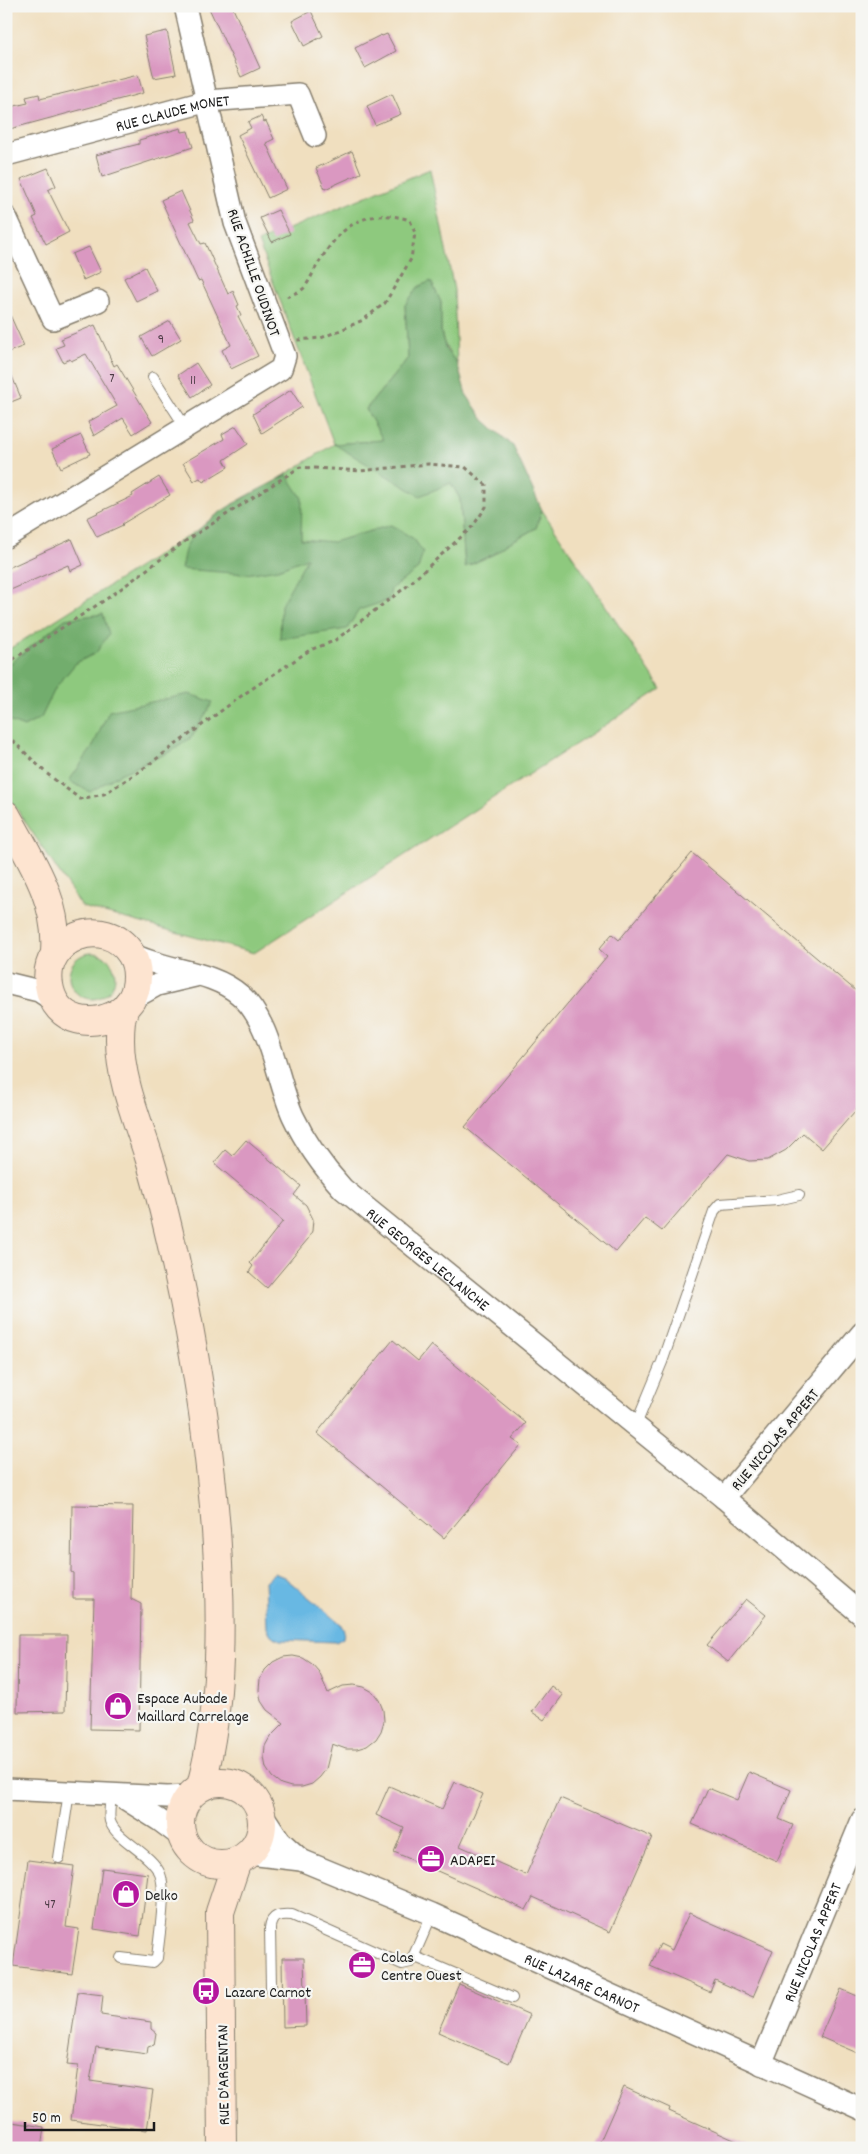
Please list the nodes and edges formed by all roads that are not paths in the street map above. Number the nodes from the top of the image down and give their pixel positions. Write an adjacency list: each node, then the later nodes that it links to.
1 (185, 6): 2 (street, RUE ACHILLE OUDINOT)
2 (208, 101): 3 (street, RUE CLAUDE MONET); 4 (street, RUE CLAUDE MONET); 8 (street, RUE ACHILLE OUDINOT)
3 (316, 136)
4 (6, 155)
5 (6, 217): 6 (street)
6 (98, 301)
7 (153, 377): 8 (lane)
8 (186, 428): 9 (street, RUE ACHILLE OUDINOT)
9 (6, 537)
10 (6, 815): 11 (main road)
11 (50, 899): 12 (main road); 14 (main road)
12 (87, 933): 13 (main road); 14 (main road)
13 (130, 953): 15 (street, RUE GEORGES LECLANCHE); 19 (main road)
14 (53, 958): 16 (street); 18 (main road)
15 (198, 976): 19 (street); 24 (street, RUE GEORGES LECLANCHE)
16 (6, 978)
17 (6, 983): 18 (street)
18 (54, 1001): 20 (main road)
19 (128, 1004): 20 (main road); 21 (main road)
20 (77, 1019): 21 (main road)
21 (123, 1073): 27 (main road)
22 (799, 1194): 24 (lane)
23 (862, 1333): 25 (street, RUE NICOLAS APPERT)
24 (635, 1427): 25 (street, RUE GEORGES LECLANCHE)
25 (724, 1498): 26 (street, RUE NICOLAS APPERT)
26 (862, 1615)
27 (214, 1724): 28 (main road); 30 (main road)
28 (232, 1782): 30 (main road); 33 (main road)
29 (6, 1789): 31 (street)
30 (195, 1791): 32 (street); 35 (main road)
31 (69, 1792): 32 (street); 36 (lane)
32 (115, 1794): 35 (street); 42 (lane)
33 (261, 1812): 37 (main road); 38 (street, RUE LAZARE CARNOT)
34 (862, 1820): 45 (street, RUE NICOLAS APPERT)
35 (190, 1848): 37 (main road); 39 (main road, RUE D'ARGENTAN)
36 (59, 1858)
37 (243, 1858): 38 (street, RUE LAZARE CARNOT); 39 (main road, RUE D'ARGENTAN)
38 (301, 1860): 40 (street, RUE LAZARE CARNOT)
39 (220, 1912): 47 (main road, RUE D'ARGENTAN)
40 (432, 1914): 41 (lane); 45 (street, RUE LAZARE CARNOT)
41 (413, 1956): 43 (lane); 44 (lane)
42 (121, 1958)
43 (271, 1988)
44 (512, 1998)
45 (761, 2064): 46 (street, RUE LAZARE CARNOT)
46 (862, 2109)
47 (222, 2148)

